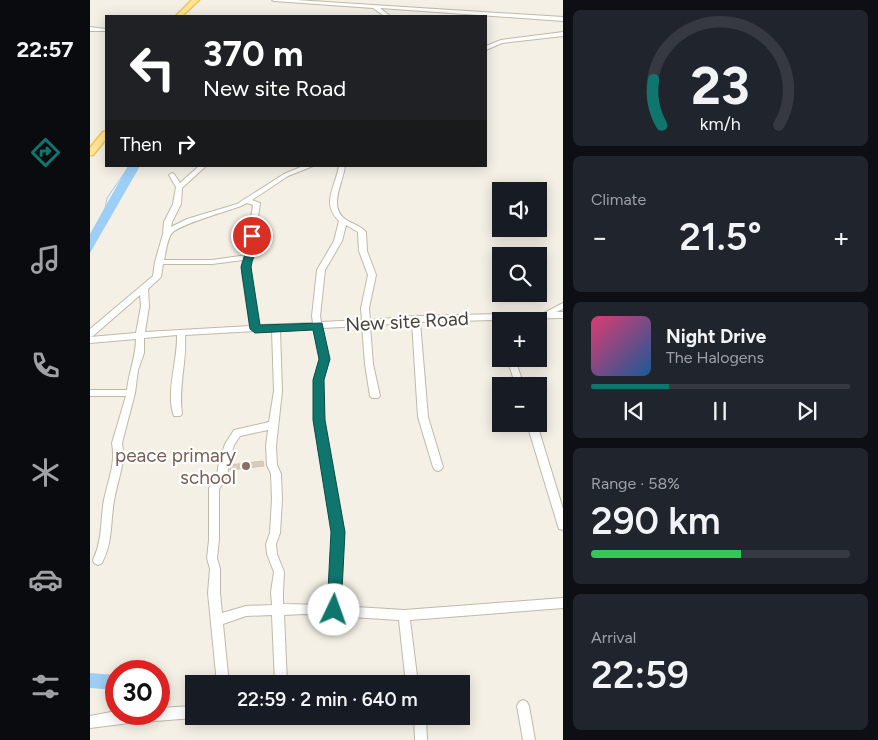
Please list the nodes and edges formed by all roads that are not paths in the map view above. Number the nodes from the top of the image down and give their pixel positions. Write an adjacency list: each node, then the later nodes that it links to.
1 (196, 0): 5 (main road)
2 (274, 0): 3 (street)
3 (373, 6): 4 (street); 6 (street)
4 (479, 14): 7 (street)
5 (180, 15)
6 (385, 15)
7 (563, 18)
8 (90, 29): 9 (street)
9 (105, 30)
10 (563, 34): 11 (street)
11 (487, 48)
12 (105, 135): 13 (main road)
13 (90, 153)
14 (202, 167): 18 (street)
15 (307, 167): 19 (street)
16 (342, 167): 20 (street)
17 (172, 175): 18 (street)
18 (179, 187): 21 (street)
19 (248, 199): 21 (street); 22 (street)
20 (343, 221): 31 (street); 32 (street)
21 (168, 234): 23 (street)
22 (247, 258): 23 (street); 34 (street)
23 (159, 262): 24 (street)
24 (144, 287): 36 (street); 37 (street)
25 (563, 306): 26 (street)
26 (547, 314)
27 (547, 315): 28 (street, New site Road)
28 (563, 315)
29 (492, 316): 30 (street, New site Road)
30 (416, 319): 31 (street, New site Road); 45 (street)
31 (366, 323): 32 (street, New site Road); 41 (street)
32 (318, 326): 33 (street, New site Road); 49 (street)
33 (276, 328): 34 (street, New site Road); 43 (street)
34 (255, 329): 35 (street, New site Road)
35 (181, 332): 37 (street, New site Road); 42 (street)
36 (90, 334)
37 (140, 335): 38 (street, New site Road); 40 (street)
38 (90, 340)
39 (90, 393): 40 (street)
40 (131, 393): 47 (street)
41 (374, 396)
42 (177, 414)
43 (273, 425): 50 (street); 52 (street)
44 (534, 432): 46 (street)
45 (438, 467)
46 (563, 526)
47 (98, 560)
48 (563, 603): 51 (street)
49 (334, 610): 50 (street); 51 (street)
50 (278, 611): 52 (street); 54 (street)
51 (404, 615): 55 (street)
52 (217, 620): 53 (street)
53 (221, 675)
54 (281, 675)
55 (411, 675)
56 (523, 706): 61 (street)
57 (185, 713): 58 (street)
58 (90, 722)
59 (420, 725): 60 (street)
60 (421, 740)
61 (529, 740)

